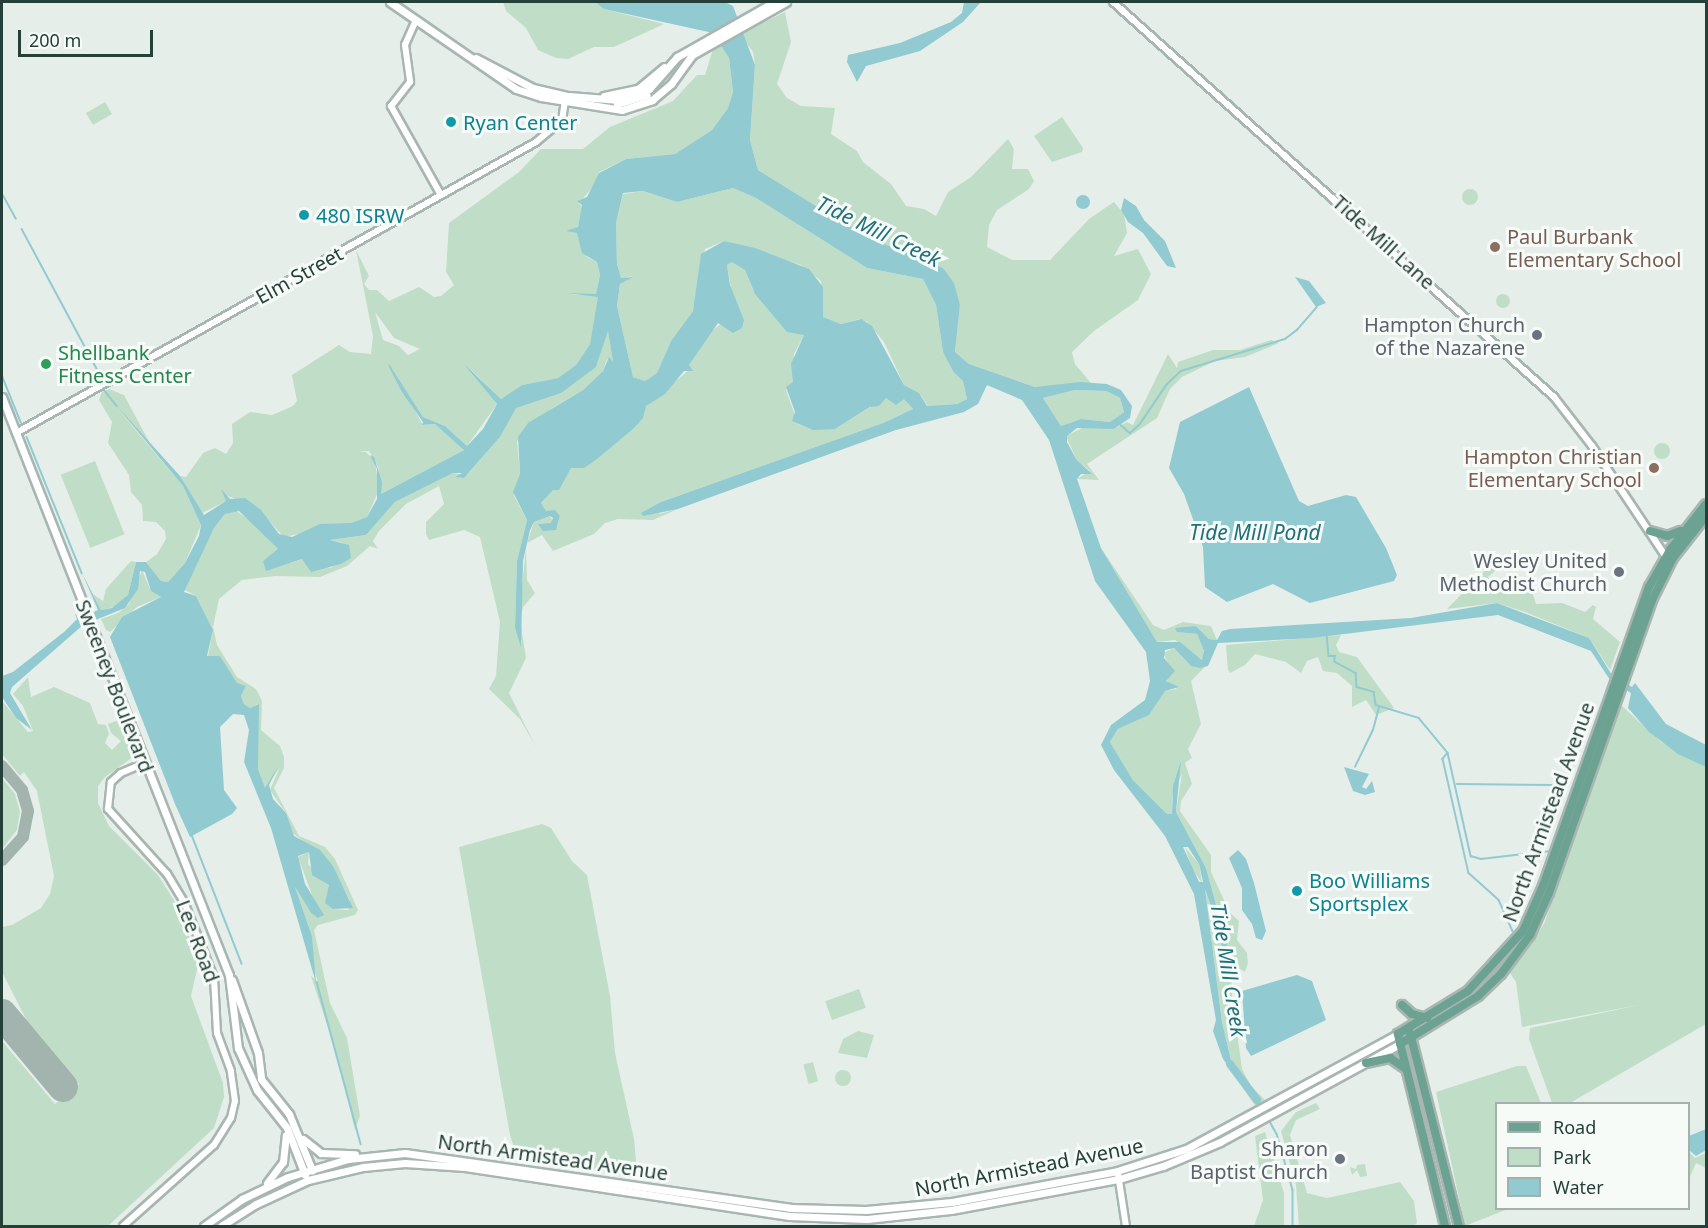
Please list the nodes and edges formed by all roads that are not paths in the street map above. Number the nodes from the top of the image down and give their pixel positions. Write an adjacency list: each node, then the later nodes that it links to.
1 (390, 2): 6 (main road)
2 (774, 2): 5 (main road)
3 (786, 2): 5 (main road)
4 (1113, 2): 18 (street, Tide Mill Lane)
5 (750, 18): 7 (main road)
6 (416, 20): 8 (main road); 12 (street)
7 (710, 40): 9 (main road); 11 (main road)
8 (453, 45): 10 (main road); 11 (main road)
9 (686, 51): 10 (main road); 10 (main road)
10 (589, 98)
11 (565, 101): 12 (street, Elm Street)
12 (441, 195): 14 (street, Elm Street)
13 (2, 397): 14 (main road, Sweeney Boulevard)
14 (16, 433): 23 (main road, Sweeney Boulevard)
15 (1707, 504): 17 (main road, North Armistead Avenue)
16 (1707, 516): 20 (main road, North Armistead Avenue)
17 (1684, 529): 18 (main road); 19 (main road, North Armistead Avenue)
18 (1650, 531): 19 (street, Tide Mill Lane)
19 (1666, 555): 20 (street, Tide Mill Lane); 21 (main road, North Armistead Avenue)
20 (1670, 564): 21 (main road, North Armistead Avenue)
21 (1620, 677): 22 (main road, North Armistead Avenue)
22 (1616, 688): 26 (main road, North Armistead Avenue); 27 (main road, North Armistead Avenue)
23 (144, 763): 24 (main road, Sweeney Boulevard); 49 (street, Lee Road)
24 (229, 975): 37 (main road, Sweeney Boulevard); 38 (main road, Sweeney Boulevard)
25 (1402, 1005): 26 (main road)
26 (1427, 1018): 28 (main road, North Armistead Avenue)
27 (1438, 1023): 30 (main road, North Armistead Avenue); 35 (main road)
28 (1408, 1029): 29 (main road, North Armistead Avenue); 30 (main road)
29 (1398, 1034): 31 (main road); 34 (main road, North Armistead Avenue)
30 (1411, 1038): 31 (main road, North Armistead Avenue); 35 (main road)
31 (1400, 1044): 32 (main road, North Armistead Avenue); 33 (main road)
32 (1366, 1063): 33 (main road); 34 (main road, North Armistead Avenue)
33 (1409, 1074): 53 (main road)
34 (1273, 1109): 36 (main road, North Armistead Avenue)
35 (1433, 1114): 54 (main road)
36 (1262, 1115): 42 (main road, North Armistead Avenue); 46 (main road, North Armistead Avenue)
37 (281, 1118): 43 (main road, Sweeney Boulevard); 48 (main road)
38 (298, 1133): 39 (main road); 41 (main road, Sweeney Boulevard)
39 (370, 1156): 40 (main road, North Armistead Avenue); 42 (main road, North Armistead Avenue)
40 (348, 1159): 41 (main road, North Armistead Avenue); 44 (main road)
41 (311, 1169): 43 (main road, North Armistead Avenue); 45 (main road, Sweeney Boulevard)
42 (1117, 1171): 46 (street)
43 (303, 1172): 47 (main road, Sweeney Boulevard); 48 (main road, North Armistead Avenue)
44 (333, 1173): 45 (main road, North Armistead Avenue); 46 (main road, North Armistead Avenue)
45 (318, 1177): 47 (main road, North Armistead Avenue)
46 (1119, 1179): 52 (street)
47 (308, 1180): 51 (main road, North Armistead Avenue)
48 (257, 1191): 50 (main road, North Armistead Avenue)
49 (123, 1227)
50 (204, 1227)
51 (220, 1227)
52 (1126, 1227)
53 (1445, 1227)
54 (1459, 1227)

